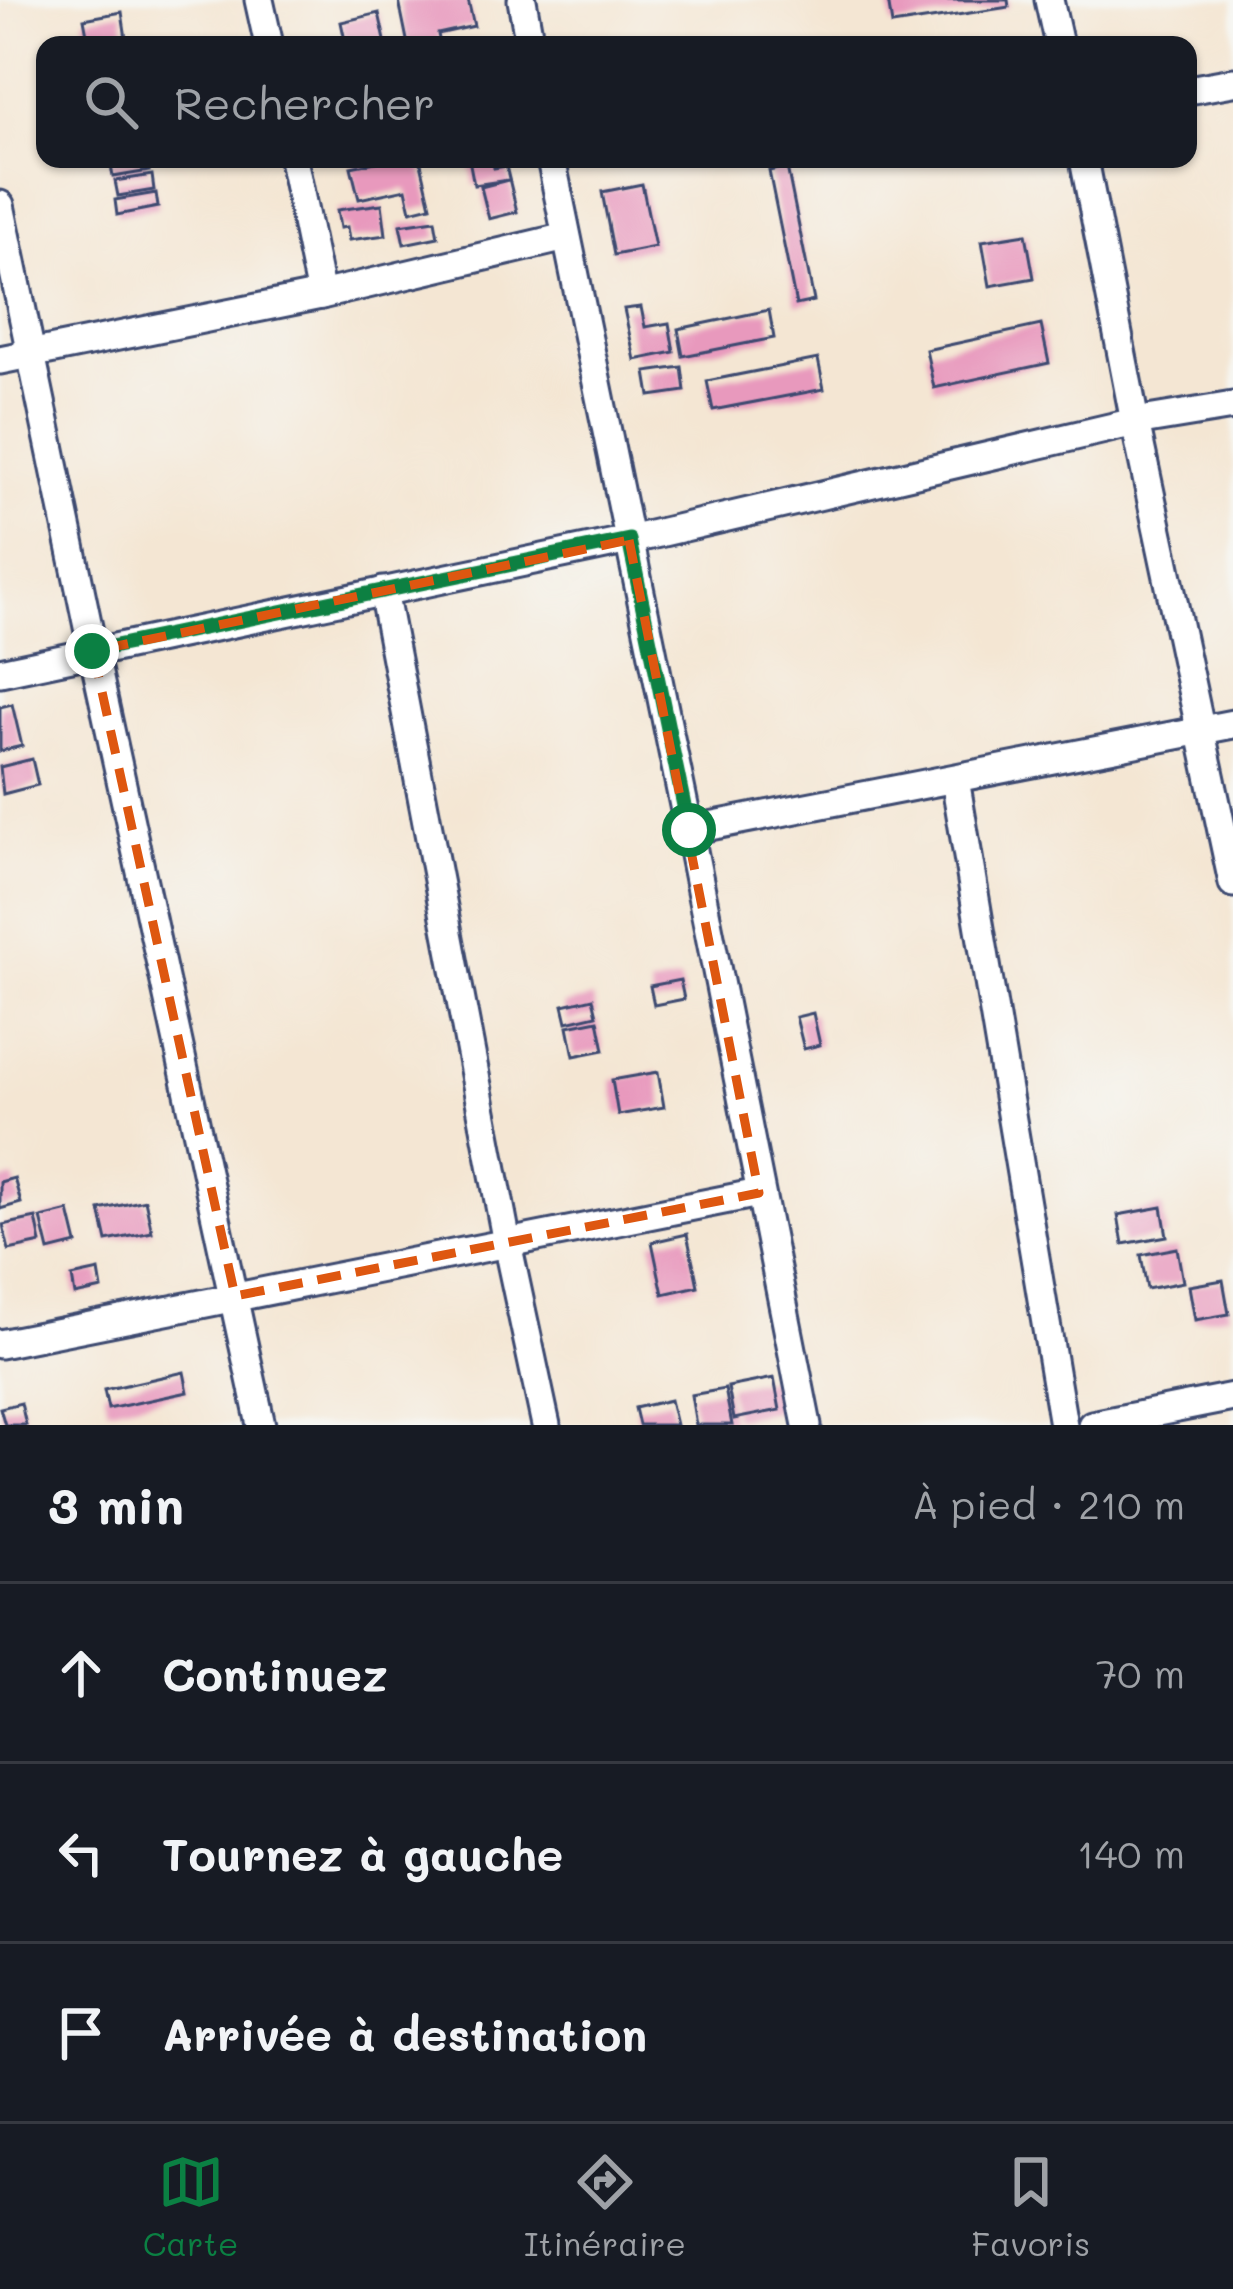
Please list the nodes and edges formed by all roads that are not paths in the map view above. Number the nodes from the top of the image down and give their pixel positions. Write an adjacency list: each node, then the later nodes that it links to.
1 (259, 0): 4 (street)
2 (522, 0): 5 (street)
3 (1049, 0): 6 (street)
4 (267, 36)
5 (528, 36)
6 (1057, 36)
7 (1233, 82): 8 (street)
8 (1197, 88)
9 (295, 168): 14 (street)
10 (553, 168): 13 (street)
11 (1086, 168): 18 (street)
12 (0, 206): 15 (street)
13 (566, 238): 14 (street); 19 (street)
14 (321, 295): 15 (street)
15 (31, 354): 16 (street); 21 (street)
16 (0, 360)
17 (1233, 406): 18 (street)
18 (1135, 422): 19 (street); 24 (street)
19 (629, 540): 20 (street); 26 (street)
20 (382, 591): 21 (street); 29 (street)
21 (92, 651): 22 (street); 30 (street)
22 (0, 672)
23 (1233, 724): 24 (street)
24 (1203, 730): 25 (street); 27 (street)
25 (955, 779): 26 (street); 36 (street)
26 (689, 830): 28 (street)
27 (1233, 883)
28 (759, 1193): 29 (street); 35 (street)
29 (507, 1243): 30 (street); 34 (street)
30 (235, 1296): 31 (street); 33 (street)
31 (0, 1344)
32 (1233, 1397): 37 (street)
33 (261, 1425)
34 (545, 1425)
35 (807, 1425)
36 (1063, 1425)
37 (1092, 1425)

